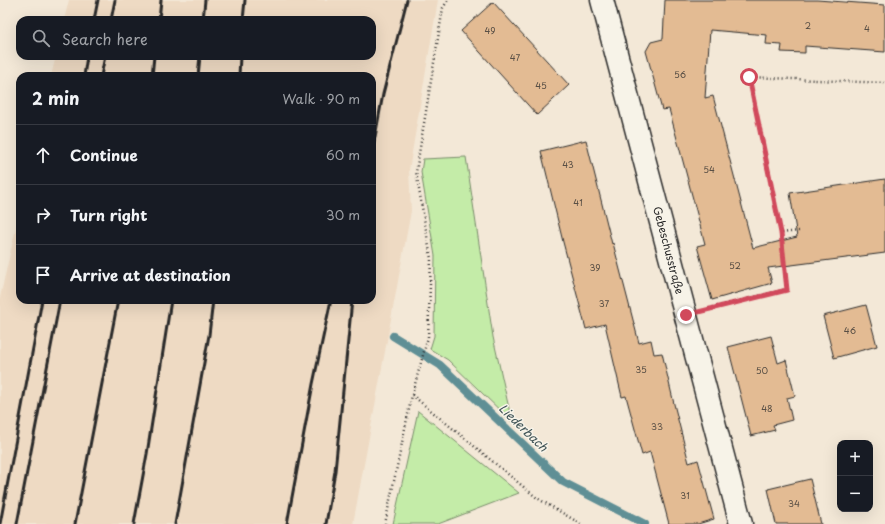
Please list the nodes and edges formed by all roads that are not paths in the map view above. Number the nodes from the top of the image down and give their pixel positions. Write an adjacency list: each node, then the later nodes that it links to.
1 (602, 0): 2 (street, Gebeschusstraße)
2 (741, 524)

